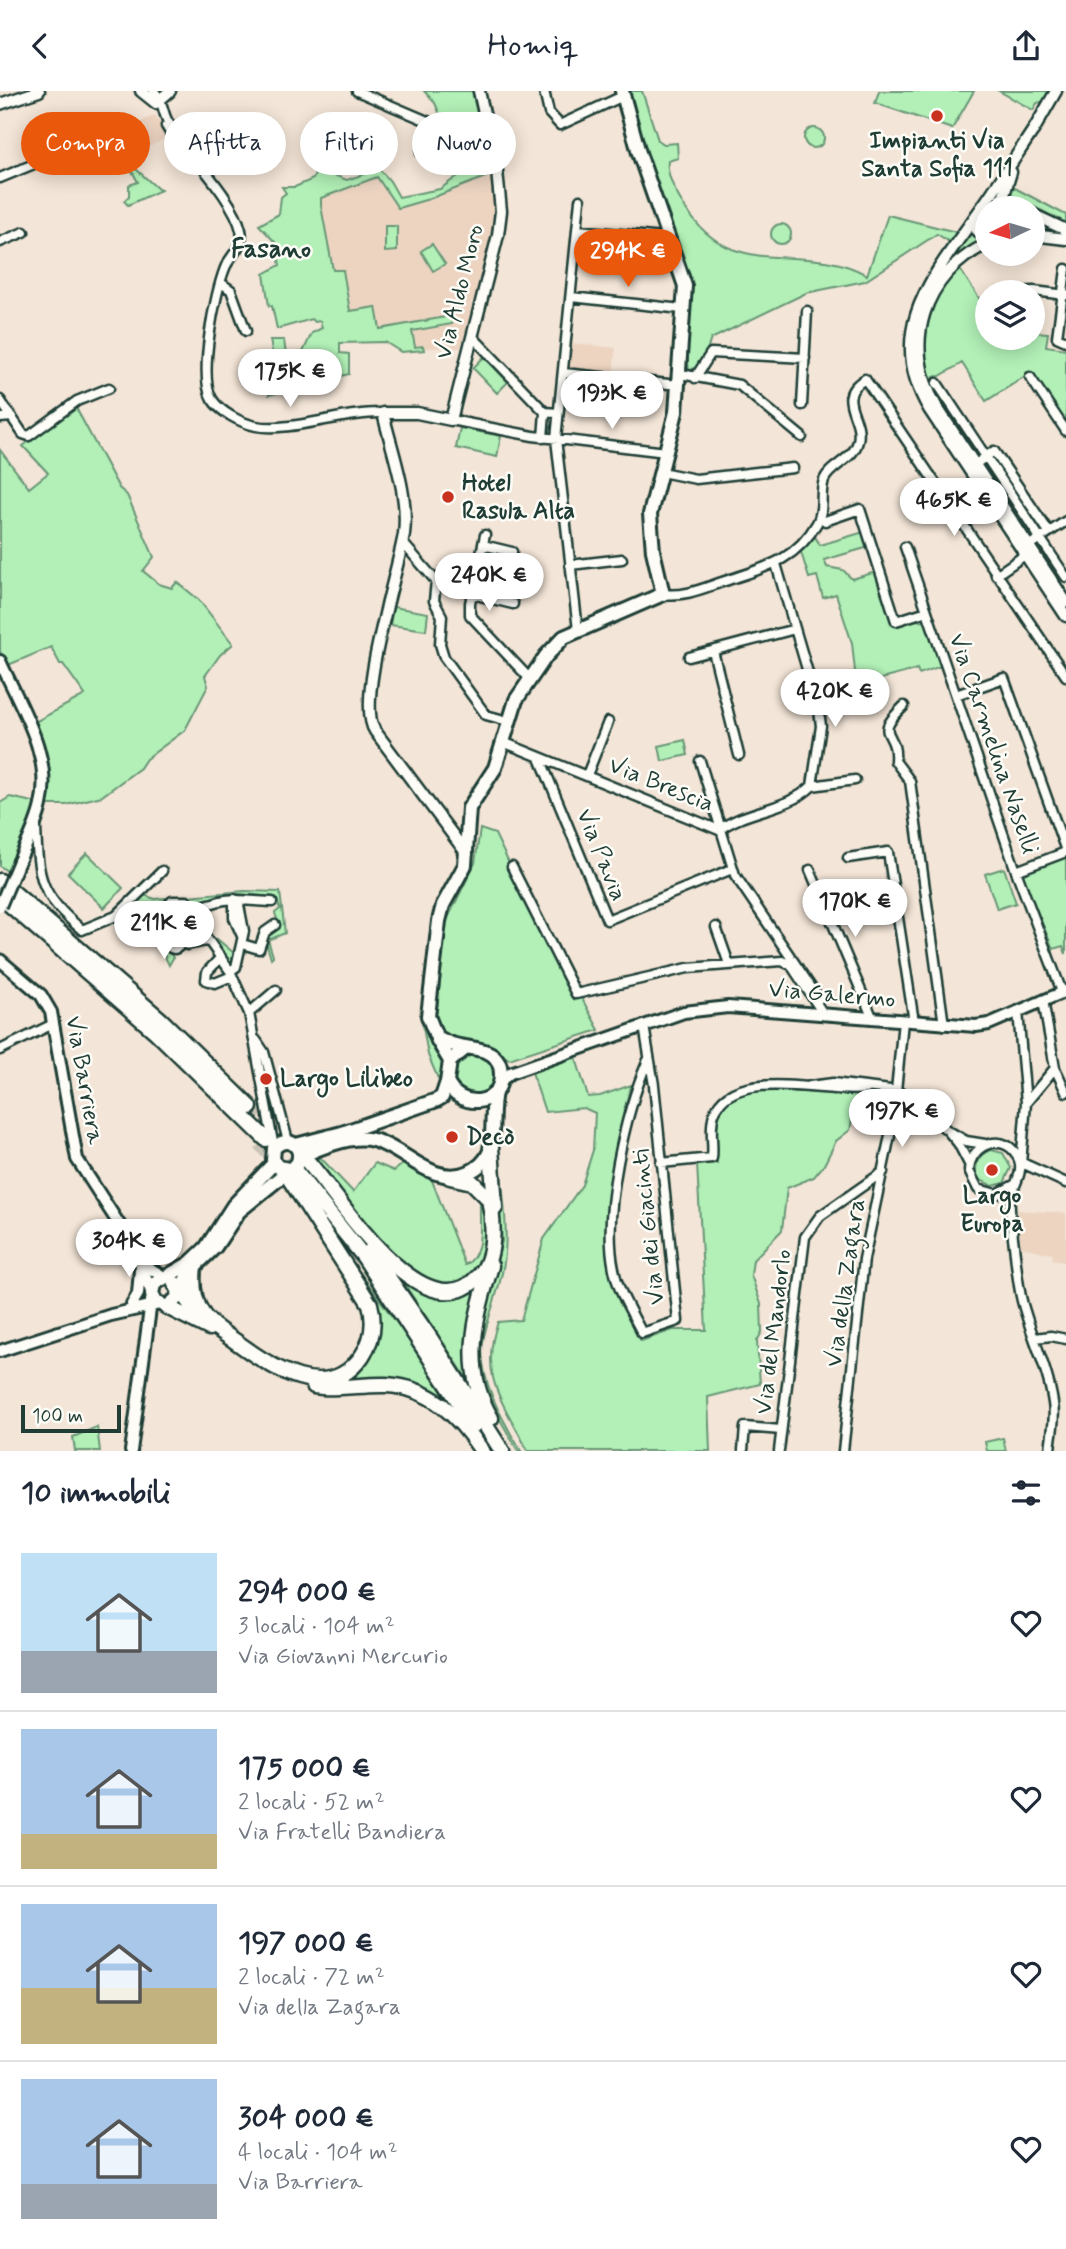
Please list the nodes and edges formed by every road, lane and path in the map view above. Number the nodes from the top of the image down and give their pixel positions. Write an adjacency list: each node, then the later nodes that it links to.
1 (38, 91): 9 (street)
2 (141, 91): 10 (street)
3 (170, 91): 10 (street)
4 (357, 91): 12 (street)
5 (479, 91): 38 (street, Via Aldo Moro)
6 (544, 91): 8 (street)
7 (1056, 91): 13 (street)
8 (622, 94): 24 (main road)
9 (11, 96): 11 (street)
10 (157, 98): 30 (street)
11 (0, 104)
12 (412, 114)
13 (1036, 126): 16 (street); 17 (street)
14 (21, 169): 15 (street)
15 (0, 178)
16 (990, 196)
17 (1006, 196)
18 (580, 200): 21 (street)
19 (975, 218): 34 (street)
20 (1045, 220): 22 (street)
21 (578, 230): 24 (street); 33 (street)
22 (1066, 230)
23 (24, 232): 27 (street)
24 (669, 236): 35 (main road)
25 (1045, 237): 26 (street)
26 (1066, 239)
27 (0, 242)
28 (975, 250): 34 (street)
29 (1066, 269): 32 (street)
30 (221, 283): 37 (street); 50 (street)
31 (1045, 292): 32 (street)
32 (1064, 295): 39 (street)
33 (571, 297): 35 (street); 41 (street)
34 (923, 304): 61 (street)
35 (682, 309): 44 (main road)
36 (807, 311): 40 (street)
37 (247, 331)
38 (472, 336): 49 (street); 54 (street, Via Aldo Moro)
39 (1062, 340)
40 (805, 358): 43 (street); 48 (street)
41 (564, 373): 44 (street); 51 (street)
42 (1030, 377): 55 (street)
43 (695, 378): 44 (street); 56 (street)
44 (679, 379): 59 (main road)
45 (937, 383): 60 (street)
46 (109, 388): 52 (street)
47 (0, 400): 52 (street)
48 (802, 405)
49 (545, 412): 51 (street); 57 (street)
50 (383, 413): 54 (street); 69 (street)
51 (558, 413): 58 (street)
52 (12, 417): 53 (street)
53 (0, 418)
54 (450, 420): 57 (street)
55 (1066, 431)
56 (802, 437)
57 (543, 438): 58 (street)
58 (556, 439): 59 (street); 76 (street)
59 (666, 452): 63 (main road)
60 (986, 457): 61 (street); 66 (street); 68 (street)
61 (971, 467): 72 (street)
62 (793, 468): 63 (street)
63 (660, 472): 80 (main road)
64 (825, 520): 83 (street)
65 (1066, 520): 66 (street)
66 (1049, 532): 68 (street)
67 (485, 535): 70 (street)
68 (1039, 538): 72 (street); 78 (street)
69 (402, 542): 94 (street); 106 (street)
70 (482, 545): 73 (street); 79 (street)
71 (905, 547): 83 (street, Via Carmelina Naselli)
72 (1025, 550): 77 (street); 81 (street); 84 (street)
73 (512, 552)
74 (622, 559): 76 (street)
75 (776, 564): 77 (street); 80 (street); 85 (street)
76 (570, 565): 86 (street)
77 (996, 575): 90 (street)
78 (1066, 577)
79 (472, 594): 82 (street); 91 (street)
80 (663, 594): 86 (main road)
81 (1066, 602)
82 (513, 604)
83 (927, 611): 92 (street, Via Carmelina Naselli)
84 (1066, 616)
85 (795, 629): 87 (street); 102 (street)
86 (578, 630): 91 (main road)
87 (713, 651): 88 (street); 97 (street)
88 (689, 657)
89 (0, 661): 103 (main road)
90 (1066, 676)
91 (529, 678): 94 (main road)
92 (956, 695): 105 (street); 112 (street, Via Carmelina Naselli)
93 (904, 706): 138 (street)
94 (508, 721): 96 (main road)
95 (608, 722): 100 (street)
96 (503, 742): 98 (street, Via Brescia); 106 (main road)
97 (739, 755)
98 (540, 758): 100 (street, Via Brescia); 109 (street, Via Pavia)
99 (700, 761): 104 (street)
100 (587, 775): 104 (street, Via Brescia)
101 (855, 780): 102 (street)
102 (812, 786): 104 (street)
103 (36, 820): 111 (street); 117 (main road, bridge)
104 (719, 830): 109 (street, Via Brescia)
105 (1066, 852): 112 (street)
106 (468, 855): 140 (main road)
107 (848, 858): 136 (street)
108 (512, 867): 127 (street)
109 (732, 869): 134 (street, Via Brescia)
110 (810, 870): 135 (street)
111 (162, 871)
112 (1016, 871): 130 (street, Via Carmelina Naselli)
113 (0, 881): 152 (highway)
114 (0, 896): 158 (highway)
115 (236, 900): 116 (street); 118 (street); 123 (street)
116 (272, 902)
117 (0, 906)
118 (201, 908): 119 (street); 122 (street)
119 (157, 925)
120 (275, 925): 123 (street)
121 (716, 927): 127 (street)
122 (207, 941): 124 (street); 125 (street)
123 (242, 941): 128 (street)
124 (180, 943)
125 (221, 957): 128 (street); 128 (street)
126 (0, 960): 137 (main road, Via Barriera)
127 (729, 964): 134 (street)
128 (231, 974): 133 (street)
129 (276, 989): 133 (street)
130 (1064, 992): 131 (main road, Via Galermo)
131 (1043, 1000): 132 (main road, Via Galermo); 147 (street)
132 (1018, 1011): 138 (main road, Via Galermo); 154 (street)
133 (249, 1013): 152 (street)
134 (827, 1016): 135 (main road, Via Galermo); 139 (main road, Via Galermo)
135 (873, 1019): 136 (main road, Via Galermo)
136 (908, 1022): 138 (main road, Via Galermo); 151 (street)
137 (53, 1024): 143 (street); 172 (main road, Via Barriera)
138 (944, 1025)
139 (644, 1026): 141 (main road, Via Galermo); 146 (street, Via dei Giacinti)
140 (432, 1030): 142 (main road); 144 (main road)
141 (593, 1043): 145 (main road); 149 (main road)
142 (466, 1048): 144 (main road); 145 (main road)
143 (0, 1050)
144 (450, 1061): 148 (main road)
145 (498, 1061): 149 (main road)
146 (648, 1061): 164 (street, Via dei Giacinti); 164 (street, Via dei Giacinti)
147 (1055, 1068): 150 (street); 154 (street)
148 (447, 1081): 149 (main road); 162 (main road)
149 (498, 1086): 160 (main road)
150 (1066, 1092)
151 (901, 1093): 153 (street); 155 (street); 156 (street, Via della Zagara); 164 (street)
152 (262, 1103): 158 (street); 162 (street)
153 (913, 1103): 155 (street); 157 (street)
154 (1026, 1103): 161 (street)
155 (899, 1110): 156 (street)
156 (893, 1121): 166 (street, Via della Zagara)
157 (947, 1130): 159 (street); 165 (street)
158 (267, 1144): 162 (main road); 163 (main road)
159 (985, 1145): 161 (street); 165 (street)
160 (491, 1147): 167 (main road); 188 (highway)
161 (1020, 1159): 168 (street); 169 (street)
162 (296, 1161): 163 (main road); 167 (main road); 167 (highway); 173 (main road); 177 (highway); 187 (highway); 188 (highway)
163 (274, 1163): 174 (main road)
164 (662, 1163)
165 (969, 1164): 170 (street)
166 (883, 1172): 183 (street, Via del Mandorlo); 190 (street, Via della Zagara)
167 (450, 1177)
168 (1066, 1183)
169 (1014, 1185): 170 (street); 171 (street)
170 (997, 1194): 171 (street)
171 (1010, 1212): 179 (street)
172 (139, 1259): 174 (main road); 174 (main road); 175 (main road)
173 (194, 1266): 174 (main road); 177 (highway)
174 (165, 1294): 175 (main road); 176 (main road); 177 (highway); 178 (main road); 181 (main road); 186 (highway)
175 (132, 1304): 176 (main road)
176 (116, 1314): 178 (main road); 182 (main road)
177 (206, 1319)
178 (148, 1324): 181 (main road)
179 (1035, 1338): 180 (street); 191 (street)
180 (1066, 1339)
181 (146, 1346): 185 (main road)
182 (0, 1351)
183 (781, 1430): 184 (street); 189 (street, Via del Mandorlo)
184 (743, 1450)
185 (131, 1451)
186 (482, 1451)
187 (490, 1451)
188 (505, 1451)
189 (779, 1451)
190 (843, 1451)
191 (1050, 1451)

